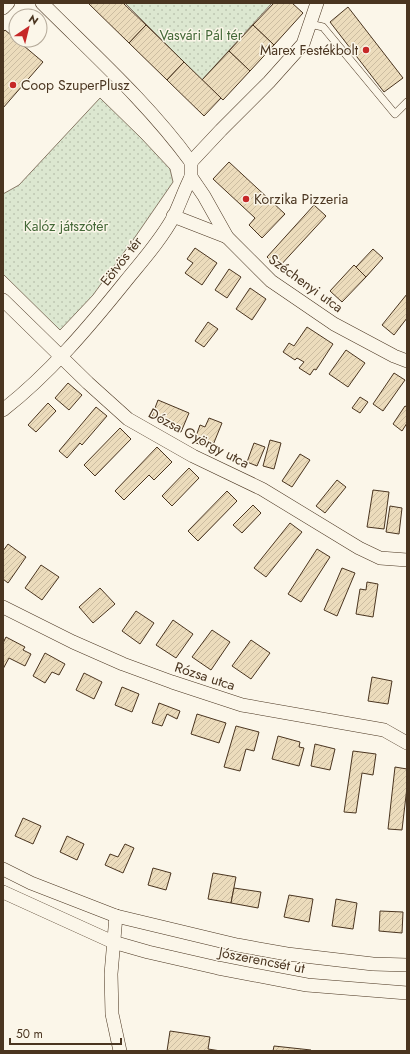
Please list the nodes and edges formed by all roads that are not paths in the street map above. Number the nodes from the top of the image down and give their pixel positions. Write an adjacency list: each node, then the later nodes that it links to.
1 (8, 3): 4 (street)
2 (42, 3): 7 (street)
3 (317, 3): 5 (street)
4 (3, 8)
5 (310, 24): 6 (lane); 7 (street)
6 (407, 102)
7 (191, 162): 8 (street)
8 (191, 176): 9 (street, Eötvös tér); 10 (street, Széchenyi utca)
9 (173, 216): 10 (street); 12 (street, Eötvös tér)
10 (227, 237): 13 (street, Széchenyi utca)
11 (3, 300): 12 (street, Dózsa György utca)
12 (61, 357): 14 (street, Eötvös tér); 15 (street, Dózsa György utca)
13 (407, 361)
14 (3, 410)
15 (407, 560)
16 (3, 607): 17 (street, Rózsa utca)
17 (407, 743)
18 (3, 869): 20 (street)
19 (3, 892): 21 (street, Jószerencsét út)
20 (116, 916): 21 (street); 22 (street)
21 (114, 942): 23 (street, Jószerencsét út); 24 (street)
22 (407, 965)
23 (407, 993)
24 (120, 1051)

